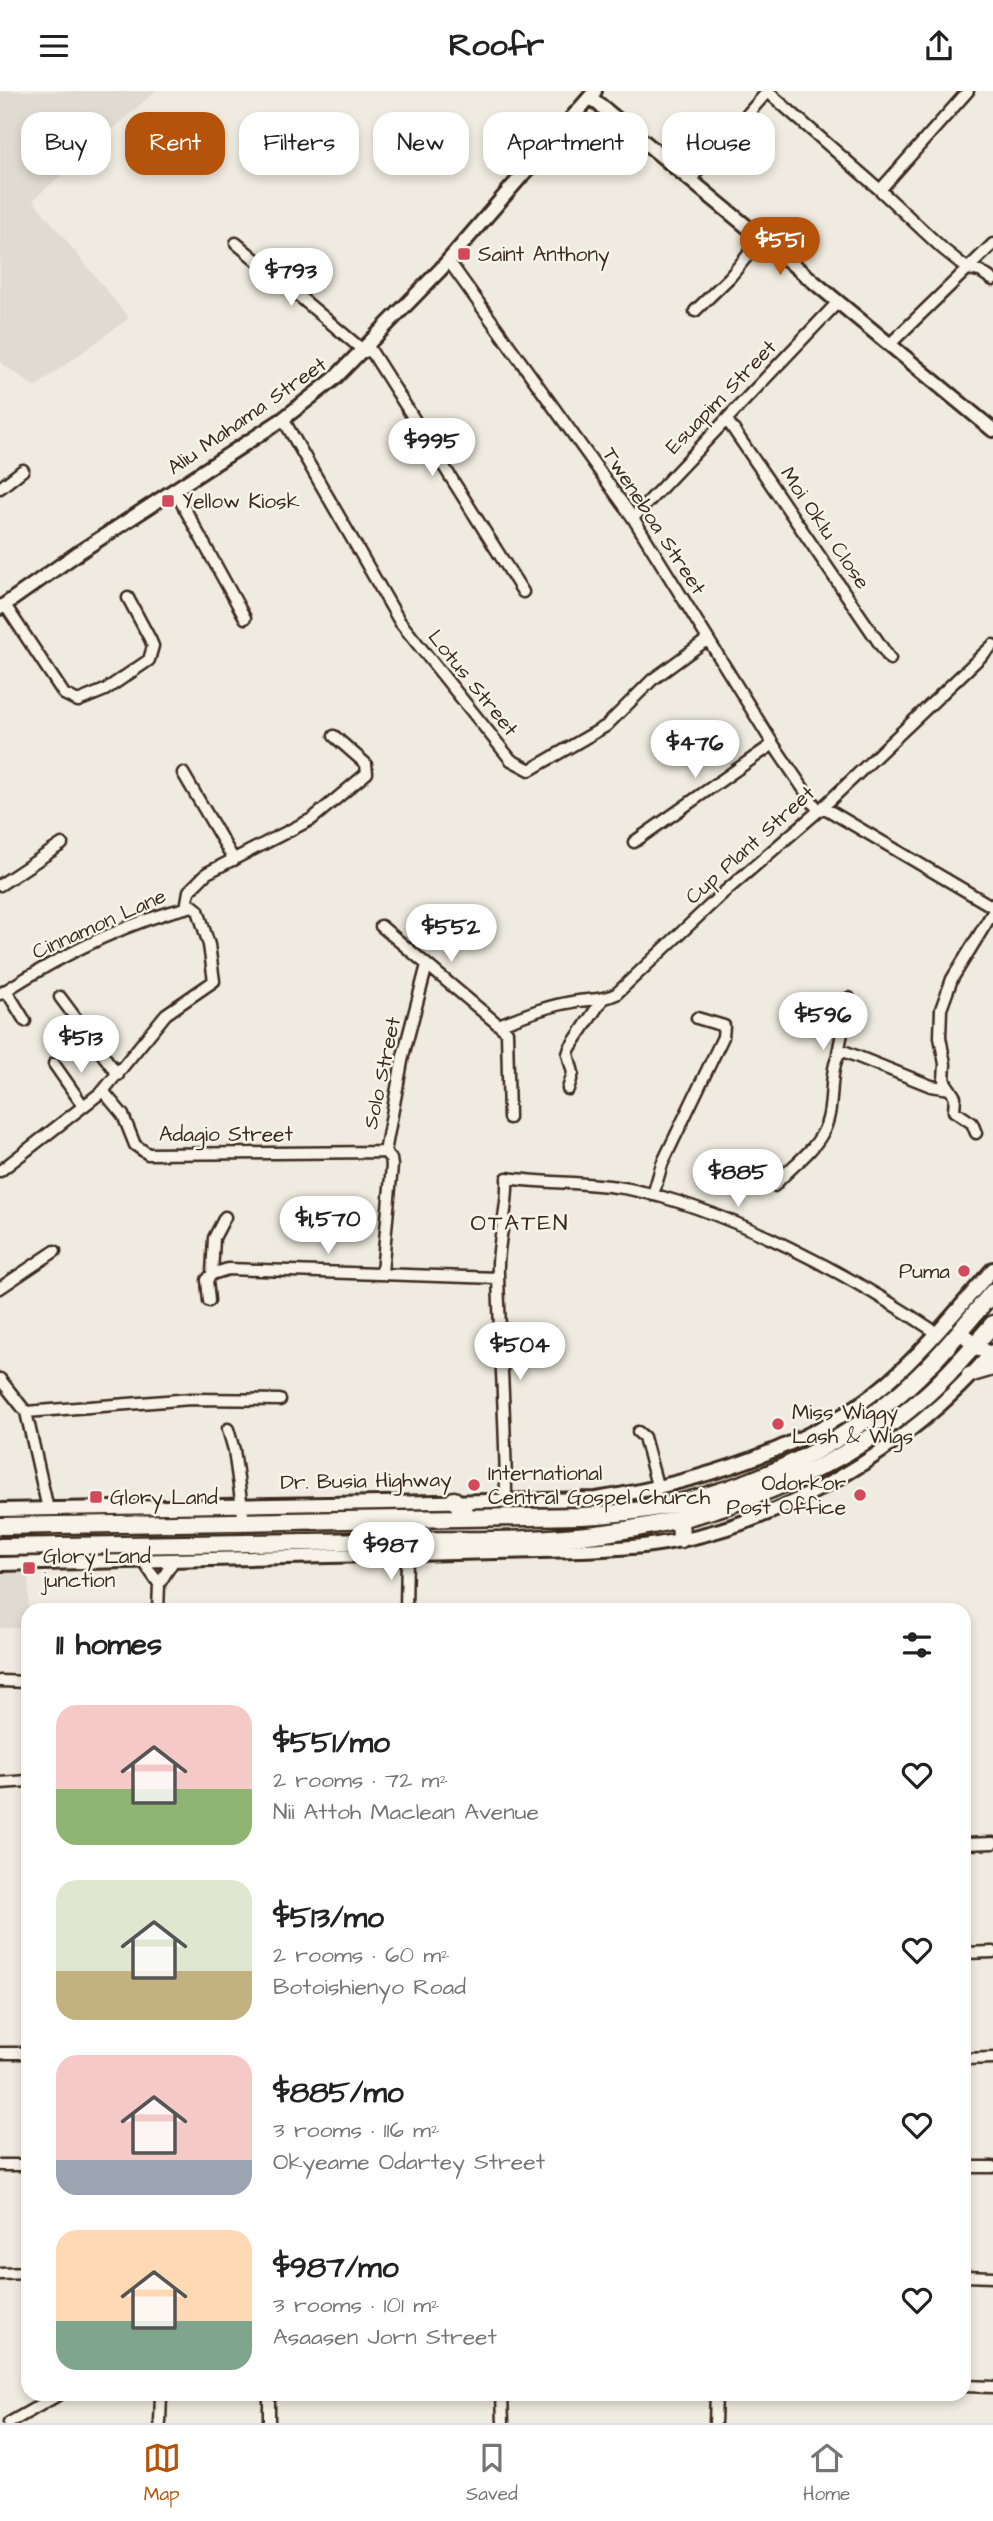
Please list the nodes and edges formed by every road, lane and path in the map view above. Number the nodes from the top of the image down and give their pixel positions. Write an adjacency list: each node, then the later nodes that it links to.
1 (768, 91): 4 (street); 5 (street)
2 (968, 91): 5 (street)
3 (593, 94): 4 (street); 9 (street, Aliu Mahama Street)
4 (690, 180): 6 (street)
5 (880, 190): 10 (street)
6 (761, 239): 12 (street); 13 (street)
7 (236, 243): 15 (street)
8 (993, 244): 10 (street)
9 (448, 260): 15 (street, Aliu Mahama Street); 22 (street, Tweneboa Street)
10 (968, 269): 11 (street); 14 (street)
11 (993, 280)
12 (837, 303): 14 (street); 17 (street, Esuapim Street)
13 (695, 311)
14 (889, 345): 18 (street)
15 (366, 349): 16 (street, Aliu Mahama Street); 23 (street)
16 (283, 419): 21 (street, Aliu Mahama Street); 27 (street, Lotus Street)
17 (727, 420): 22 (street, Esuapim Street); 29 (street, Moi Oklu Close)
18 (993, 431)
19 (23, 470): 20 (street)
20 (0, 488)
21 (175, 491): 25 (street, Aliu Mahama Street); 26 (street)
22 (633, 518): 27 (street, Tweneboa Street)
23 (523, 592)
24 (128, 598): 25 (street)
25 (2, 606)
26 (246, 618)
27 (708, 639): 31 (street, Tweneboa Street)
28 (993, 645): 33 (street, Cup Plant Street)
29 (890, 659)
30 (334, 736): 36 (street, Cinnamon Lane)
31 (773, 744): 33 (street, Tweneboa Street); 34 (street)
32 (183, 773): 36 (street)
33 (821, 808): 39 (street); 45 (street, Cup Plant Street)
34 (634, 842)
35 (62, 844): 37 (street)
36 (233, 860): 38 (street, Cinnamon Lane)
37 (0, 885)
38 (186, 908): 42 (street, Cinnamon Lane); 51 (street)
39 (993, 910): 53 (street)
40 (381, 926): 41 (street)
41 (428, 965): 48 (street); 58 (street, Solo Street)
42 (3, 992): 47 (street)
43 (60, 997): 51 (street)
44 (849, 998): 49 (street)
45 (602, 1000): 48 (street); 52 (street, Cup Plant Street)
46 (697, 1018): 61 (street)
47 (25, 1021)
48 (501, 1024): 56 (street)
49 (838, 1053): 53 (street); 60 (street)
50 (54, 1064): 55 (street)
51 (118, 1075): 54 (street)
52 (568, 1089)
53 (950, 1089): 57 (street)
54 (103, 1091): 55 (street); 58 (street, Adagio Street)
55 (82, 1104): 59 (street)
56 (509, 1118)
57 (976, 1133)
58 (385, 1152): 65 (street, Solo Street)
59 (1, 1170)
60 (774, 1186)
61 (653, 1195): 67 (street); 74 (street)
62 (225, 1217): 66 (street)
63 (55, 1251): 68 (street)
64 (993, 1269): 74 (street, Dr. Busia Highway)
65 (382, 1272): 66 (street); 67 (street)
66 (212, 1275): 70 (street)
67 (497, 1277): 86 (street)
68 (0, 1288)
69 (993, 1292): 73 (highway, Dr. Busia Highway)
70 (209, 1301)
71 (993, 1312): 75 (highway)
72 (993, 1324): 75 (highway)
73 (959, 1331): 75 (main road); 81 (highway); 90 (highway, Dr. Busia Highway)
74 (937, 1333): 84 (street, Dr. Busia Highway)
75 (975, 1343): 76 (main road); 81 (highway)
76 (992, 1358): 77 (main road)
77 (969, 1375): 94 (street)
78 (0, 1379): 80 (street)
79 (280, 1400): 80 (street)
80 (26, 1412): 87 (street)
81 (901, 1414): 91 (highway)
82 (228, 1429): 89 (street)
83 (638, 1432): 84 (street)
84 (658, 1489): 86 (street, Dr. Busia Highway)
85 (454, 1500): 86 (street, Dr. Busia Highway); 89 (street, Dr. Busia Highway); 90 (highway)
86 (506, 1501)
87 (48, 1509): 88 (street, Dr. Busia Highway); 89 (street, Dr. Busia Highway)
88 (0, 1510)
89 (243, 1513): 90 (highway, Dr. Busia Highway); 92 (highway, Dr. Busia Highway)
90 (470, 1518)
91 (680, 1519): 94 (highway); 95 (highway)
92 (122, 1524): 93 (highway, Dr. Busia Highway); 95 (highway)
93 (0, 1526)
94 (681, 1539): 97 (street)
95 (123, 1545): 96 (highway)
96 (0, 1547)
97 (407, 1555): 98 (street); 103 (street)
98 (174, 1560): 99 (street); 101 (street)
99 (143, 1561): 100 (street); 101 (street)
100 (0, 1564)
101 (159, 1584): 102 (street)
102 (158, 1603)
103 (406, 1603)
104 (0, 1681): 105 (street)
105 (21, 1682)
106 (21, 1782): 107 (street)
107 (0, 1783)
108 (993, 1843): 109 (street)
109 (971, 1844)
110 (993, 1952): 111 (street)
111 (971, 1953)
112 (0, 2053): 113 (street)
113 (21, 2053)
114 (993, 2058): 115 (street)
115 (971, 2059)
116 (0, 2165): 117 (street)
117 (21, 2165)
118 (971, 2167): 119 (street)
119 (993, 2167)
120 (21, 2273): 121 (street)
121 (0, 2274)
122 (971, 2276): 123 (street)
123 (993, 2277)
124 (971, 2386): 125 (street)
125 (993, 2388)
126 (48, 2401): 131 (street)
127 (161, 2401): 132 (street)
128 (270, 2401): 133 (street)
129 (502, 2401): 134 (street)
130 (716, 2401): 135 (street)
131 (9, 2423)
132 (160, 2423)
133 (269, 2423)
134 (503, 2423)
135 (715, 2423)

